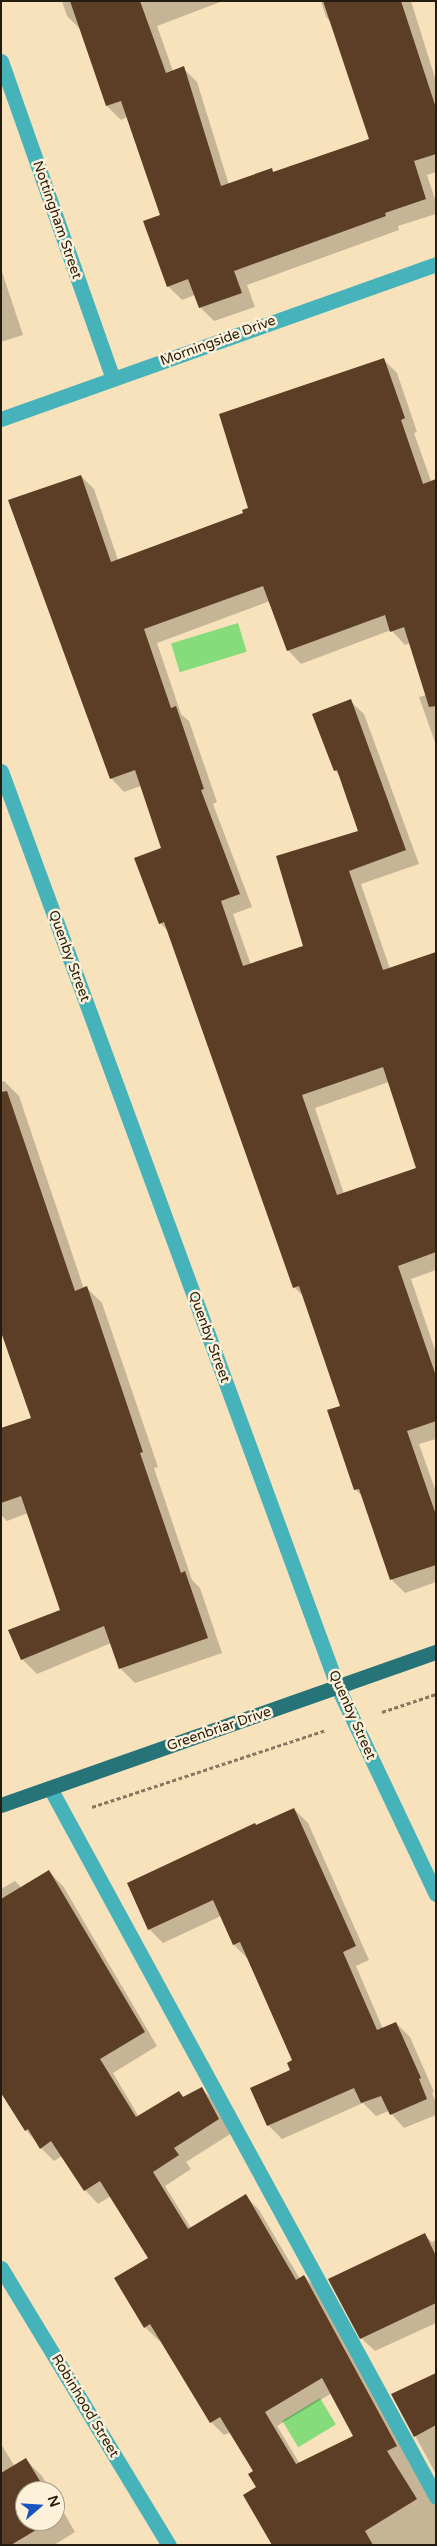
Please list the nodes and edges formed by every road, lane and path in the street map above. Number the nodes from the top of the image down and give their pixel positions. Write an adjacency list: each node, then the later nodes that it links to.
1 (1, 61): 3 (street, Nottingham Street)
2 (436, 264): 3 (street, Morningside Drive)
3 (113, 379): 4 (street, Morningside Drive)
4 (1, 419)
5 (1, 771): 7 (street, Quenby Street)
6 (436, 1652): 7 (main road, Greenbriar Drive)
7 (338, 1688): 9 (street, Quenby Street); 10 (main road, Greenbriar Drive)
8 (436, 1694): 9 (path)
9 (354, 1721): 12 (path); 13 (street, Quenby Street)
10 (50, 1788): 11 (main road, Greenbriar Drive); 12 (street)
11 (1, 1805)
12 (65, 1816): 15 (street)
13 (436, 1894)
14 (1, 2268): 16 (street, Robinhood Street)
15 (436, 2497)
16 (169, 2545)

